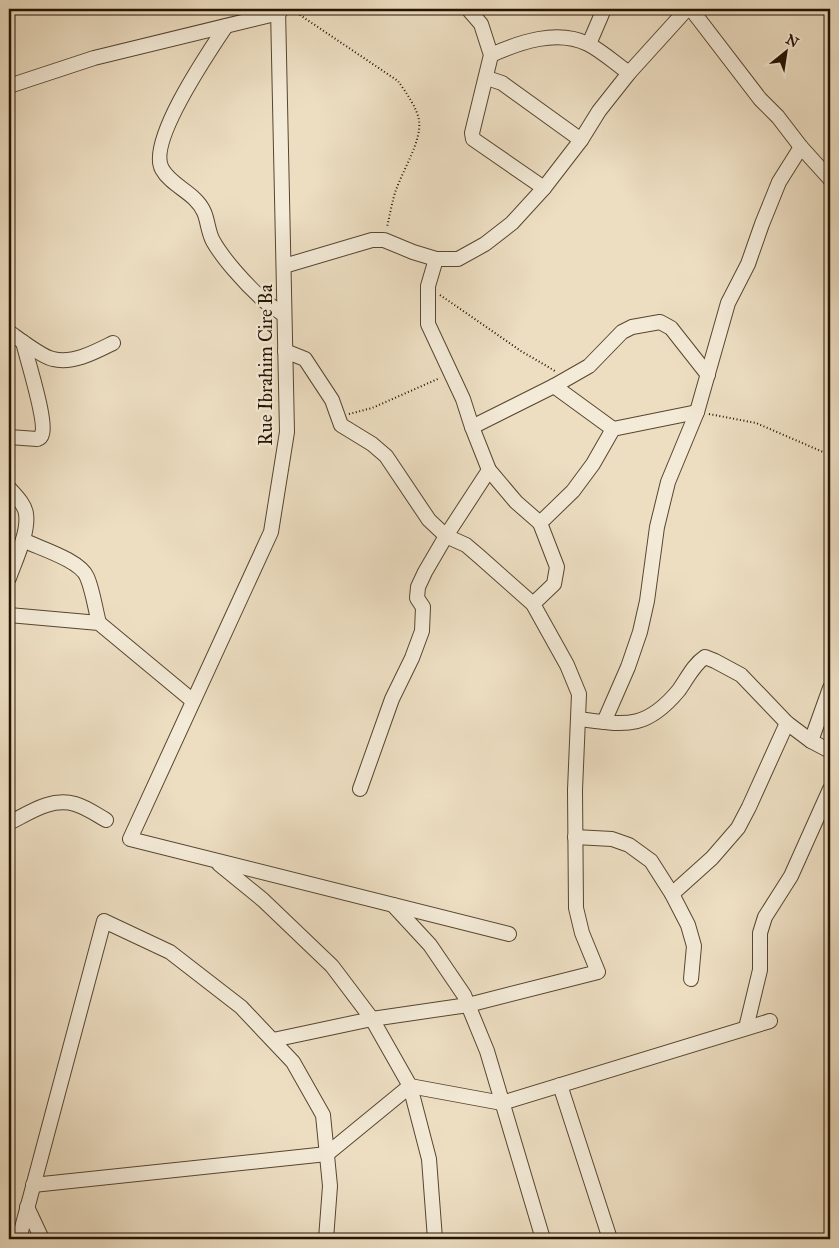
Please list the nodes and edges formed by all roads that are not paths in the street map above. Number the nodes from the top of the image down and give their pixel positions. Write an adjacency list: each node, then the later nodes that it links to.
1 (468, 9): 7 (street)
2 (604, 9): 6 (street)
3 (689, 9): 8 (street); 12 (street)
4 (282, 10): 5 (street); 16 (street, Rue Ibrahim Cire Ba)
5 (226, 26): 10 (street); 17 (street)
6 (589, 44): 7 (street); 8 (street)
7 (491, 55): 9 (street)
8 (629, 73): 11 (street)
9 (487, 78): 11 (street); 14 (street)
10 (9, 86)
11 (581, 140): 14 (street)
12 (801, 147): 13 (street); 22 (street)
13 (830, 179)
14 (544, 188): 15 (street)
15 (436, 259): 16 (street); 25 (street)
16 (284, 266): 17 (street, Rue Ibrahim Cire Ba)
17 (284, 315): 21 (street, Rue Ibrahim Cire Ba)
18 (9, 332): 19 (street)
19 (23, 342): 20 (street); 27 (street)
20 (113, 343)
21 (285, 351): 31 (street); 38 (street, Rue Ibrahim Cire Ba)
22 (708, 375): 23 (street); 24 (street)
23 (554, 386): 25 (street); 26 (street)
24 (697, 412): 26 (street); 40 (street)
25 (472, 427): 28 (street)
26 (613, 429): 30 (street)
27 (9, 440)
28 (489, 470): 30 (street); 31 (street)
29 (9, 488): 32 (street)
30 (540, 523): 34 (street)
31 (446, 536): 34 (street); 44 (street)
32 (23, 540): 33 (street); 36 (street)
33 (9, 578)
34 (533, 604): 39 (street)
35 (9, 616): 36 (street)
36 (98, 623): 38 (street)
37 (830, 688): 42 (street)
38 (193, 701): 49 (street, Rue Ibrahim Cire Ba)
39 (579, 719): 40 (street); 48 (street)
40 (604, 722): 41 (street)
41 (788, 723): 42 (street); 50 (street)
42 (811, 740): 43 (street)
43 (830, 751)
44 (360, 789)
45 (830, 789): 57 (street)
46 (106, 820): 47 (street)
47 (9, 823)
48 (575, 837): 50 (street); 54 (street)
49 (214, 860): 51 (street); 55 (street)
50 (672, 894): 53 (street)
51 (392, 905): 52 (street); 54 (street)
52 (509, 934)
53 (692, 979)
54 (468, 1005): 55 (street); 61 (street)
55 (372, 1019): 58 (street); 60 (street)
56 (770, 1020): 57 (street)
57 (746, 1028): 59 (street)
58 (273, 1040): 62 (street); 63 (street)
59 (560, 1085): 61 (street); 70 (street)
60 (410, 1086): 61 (street); 62 (street); 68 (street)
61 (502, 1103): 69 (street)
62 (327, 1154): 63 (street); 67 (street)
63 (33, 1185): 64 (street)
64 (28, 1207): 65 (street); 66 (street)
65 (19, 1239)
66 (42, 1239)
67 (326, 1239)
68 (435, 1239)
69 (543, 1239)
70 (610, 1239)

